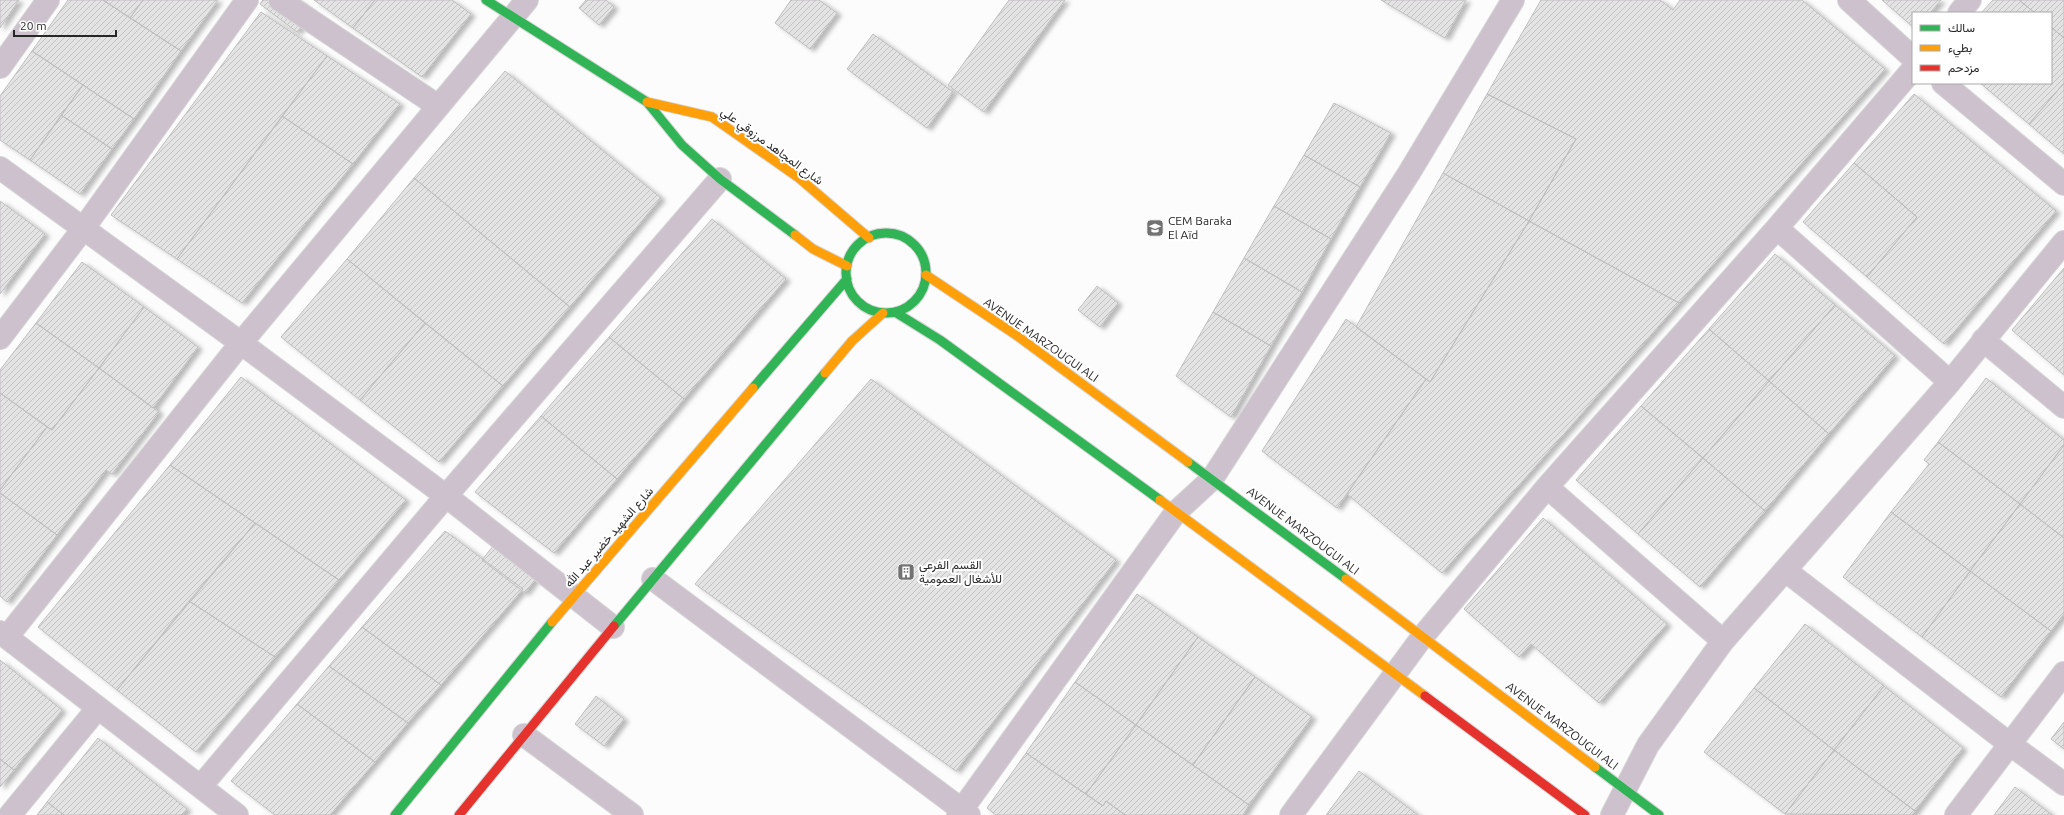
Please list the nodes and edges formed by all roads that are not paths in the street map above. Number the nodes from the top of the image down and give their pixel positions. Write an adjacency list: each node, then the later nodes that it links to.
1 (48, 0): 12 (street)
2 (247, 0): 21 (street)
3 (280, 0): 16 (street)
4 (486, 0): 10 (main road, شارع المجاهد مرزوقي علي)
5 (527, 0): 10 (street)
6 (1513, 0): 34 (street)
7 (1849, 0): 11 (street)
8 (1970, 0): 9 (street)
9 (1960, 12)
10 (511, 17): 15 (main road, شارع المجاهد مرزوقي علي); 16 (street)
11 (1912, 57)
12 (0, 67)
13 (1912, 70): 20 (street)
14 (1943, 84): 19 (street)
15 (647, 102): 18 (main road, شارع المجاهد مرزوقي علي); 22 (main road, شارع المجاهد مرزوقي علي)
16 (438, 106): 31 (street)
17 (0, 168): 21 (street)
18 (720, 179): 24 (main road, شارع المجاهد مرزوقي علي); 36 (street)
19 (2064, 184)
20 (1777, 228): 32 (street); 35 (street)
21 (83, 229): 29 (street); 31 (street)
22 (869, 238): 24 (main road); 25 (main road)
23 (2064, 242): 30 (street)
24 (847, 266): 26 (main road)
25 (926, 275): 27 (main road); 34 (main road, AVENUE MARZOUGUI ALI)
26 (847, 279): 28 (main road); 40 (main road, شارع الشهيد خضير عبد الله)
27 (895, 312): 28 (main road); 37 (main road)
28 (883, 313): 39 (main road)
29 (0, 338)
30 (1983, 340): 32 (street); 33 (street)
31 (241, 343): 36 (street); 42 (street)
32 (1950, 382): 38 (street)
33 (2064, 407)
34 (1212, 479): 37 (street); 43 (main road, AVENUE MARZOUGUI ALI)
35 (1547, 487): 43 (street); 44 (street)
36 (446, 496): 40 (street); 51 (street)
37 (1176, 512): 46 (main road); 53 (street)
38 (1786, 571): 44 (street); 49 (street)
39 (653, 579): 41 (main road); 53 (street)
40 (573, 596): 41 (street); 56 (main road, شارع الشهيد خضير عبد الله)
41 (613, 627): 48 (main road)
42 (3, 635): 47 (street)
43 (1423, 636): 46 (street); 52 (main road, AVENUE MARZOUGUI ALI)
44 (1723, 641): 52 (street)
45 (2064, 673): 49 (street)
46 (1394, 675): 59 (street); 60 (main road)
47 (96, 708): 51 (street); 54 (street)
48 (524, 735): 57 (main road); 58 (street)
49 (2011, 745): 50 (street); 63 (street)
50 (2064, 784)
51 (201, 786): 55 (street)
52 (1625, 789): 61 (street); 62 (main road, AVENUE MARZOUGUI ALI)
53 (963, 813)
54 (10, 815)
55 (237, 815)
56 (395, 815)
57 (459, 815)
58 (632, 815)
59 (1291, 815)
60 (1584, 815)
61 (1612, 815)
62 (1659, 815)
63 (1956, 815)

